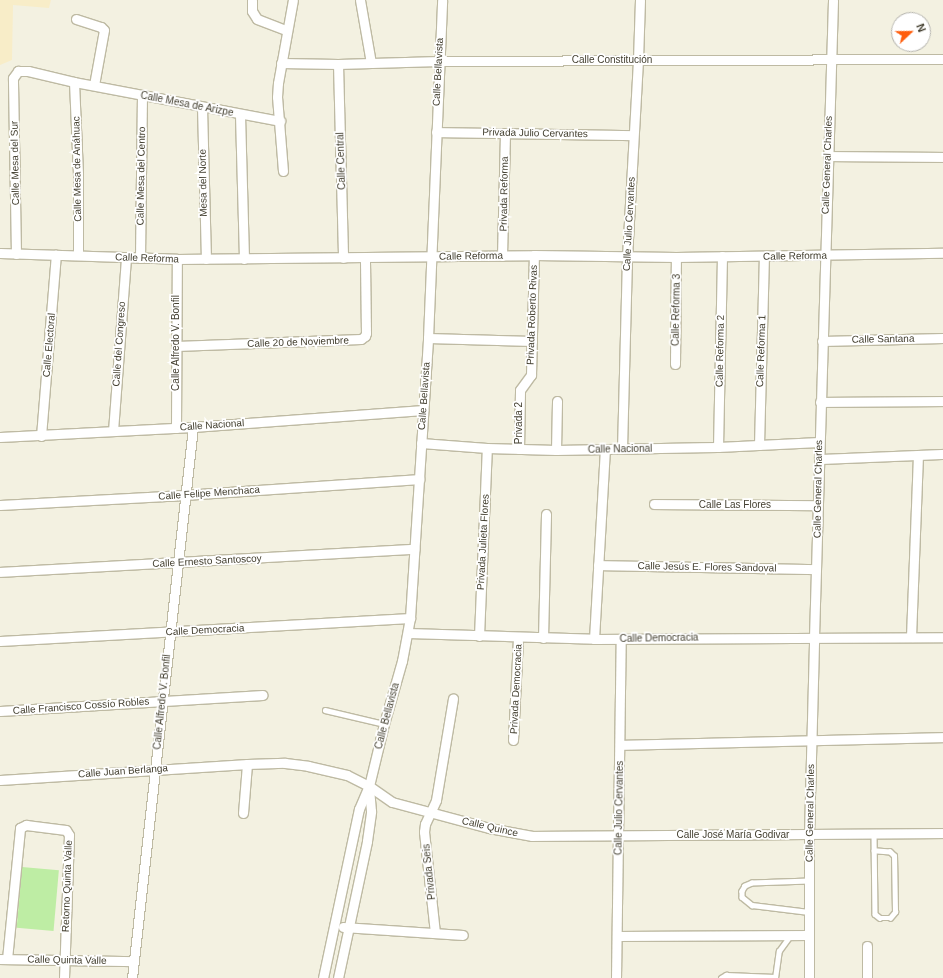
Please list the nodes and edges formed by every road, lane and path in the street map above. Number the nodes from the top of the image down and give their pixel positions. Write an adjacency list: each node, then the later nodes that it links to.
1 (252, 0): 8 (street)
2 (293, 0): 8 (street)
3 (360, 0): 14 (street)
4 (442, 0): 12 (street, Calle Bellavista)
5 (640, 0): 10 (street, Calle Julio Cervantes)
6 (833, 0): 11 (street, Calle General Charles)
7 (76, 20): 18 (street)
8 (286, 30): 13 (street)
9 (943, 59): 11 (street, Calle Constitución)
10 (638, 60): 11 (street, Calle Constitución); 12 (street, Calle Constitución); 25 (street, Calle Julio Cervantes)
11 (831, 60): 26 (street, Calle General Charles)
12 (439, 61): 14 (street, Calle Constitución); 23 (street, Calle Bellavista)
13 (281, 63): 15 (street, Calle Constitución); 22 (street)
14 (371, 63): 15 (street, Calle Constitución)
15 (338, 64): 44 (street, Calle Central)
16 (15, 72): 17 (street, Calle Mesa de Arizpe); 30 (street, Calle Mesa del Sur)
17 (74, 82): 18 (street, Calle Mesa de Arizpe); 33 (street, Calle Mesa de Anáhuac)
18 (94, 85): 19 (street, Calle Mesa de Arizpe)
19 (142, 95): 20 (street, Calle Mesa de Arizpe); 43 (street, Calle Mesa del Centro)
20 (202, 107): 21 (street, Calle Mesa de Arizpe); 47 (street, Mesa del Norte)
21 (240, 115): 22 (street, Calle Mesa de Arizpe); 48 (street)
22 (280, 121): 28 (street)
23 (436, 132): 24 (street, Privada Julio Cervantes); 40 (street, Calle Bellavista)
24 (505, 133): 25 (street, Privada Julio Cervantes); 36 (street, Privada Reforma)
25 (633, 135): 41 (street, Calle Julio Cervantes)
26 (828, 156): 27 (street); 35 (street, Calle General Charles)
27 (943, 157)
28 (283, 171)
29 (0, 253): 30 (street, Calle Reforma)
30 (16, 254): 32 (street, Calle Reforma)
31 (943, 254): 35 (street, Calle Reforma)
32 (56, 255): 33 (street, Calle Reforma); 63 (street, Calle Electoral)
33 (78, 255): 39 (street, Calle Reforma)
34 (534, 255): 36 (street, Calle Reforma); 41 (street, Calle Reforma); 51 (street, Privada Roberto Rivas)
35 (825, 255): 38 (street, Calle Reforma); 52 (street, Calle General Charles)
36 (502, 256): 40 (street, Calle Reforma)
37 (722, 256): 38 (street, Calle Reforma); 42 (street, Calle Reforma); 68 (street, Calle Reforma 2)
38 (764, 256): 67 (street, Calle Reforma 1)
39 (126, 257): 43 (street, Calle Reforma); 62 (street, Calle del Congreso)
40 (431, 257): 45 (street, Calle Reforma); 49 (street, Calle Bellavista)
41 (627, 257): 42 (street, Calle Reforma); 72 (street, Calle Julio Cervantes)
42 (676, 257): 54 (street, Calle Reforma 3)
43 (140, 258): 46 (street, Calle Reforma)
44 (344, 258): 45 (street, Calle Reforma); 48 (street, Calle Reforma)
45 (365, 258): 53 (street, Calle 20 de Noviembre)
46 (177, 259): 47 (street, Calle Reforma); 53 (street, Calle Alfredo V. Bonfil)
47 (206, 259): 48 (street, Calle Reforma)
48 (244, 259)
49 (428, 338): 51 (street); 59 (street, Calle Bellavista)
50 (943, 338): 52 (street, Calle Santana)
51 (532, 340): 55 (street, Privada Roberto Rivas)
52 (822, 341): 58 (street, Calle General Charles)
53 (176, 346): 61 (street, Calle Alfredo V. Bonfil)
54 (675, 364)
55 (531, 375): 70 (street, Privada 2)
56 (557, 401): 73 (street)
57 (943, 401): 58 (street)
58 (820, 402): 65 (street, Calle General Charles)
59 (424, 410): 60 (street, Calle Nacional); 66 (street, Calle Bellavista)
60 (193, 427): 61 (street, Calle Nacional); 78 (street, Calle Alfredo V. Bonfil)
61 (176, 428): 62 (street, Calle Nacional)
62 (113, 431): 63 (street, Calle Nacional)
63 (41, 436): 64 (street, Calle Nacional)
64 (0, 437)
65 (819, 442): 67 (street, Calle Nacional); 76 (street, Calle General Charles)
66 (421, 443): 69 (street, Calle Nacional); 77 (street, Calle Bellavista)
67 (759, 445): 68 (street, Calle Nacional)
68 (718, 447): 72 (street, Calle Nacional)
69 (487, 448): 70 (street, Calle Nacional); 91 (street, Privada Julieta Flores)
70 (519, 449): 73 (street, Calle Nacional)
71 (604, 449): 72 (street, Calle Nacional); 73 (street, Calle Nacional); 85 (street)
72 (622, 449)
73 (556, 450)
74 (943, 454): 75 (street)
75 (918, 455): 76 (street); 94 (street)
76 (818, 459): 81 (street, Calle General Charles)
77 (419, 479): 78 (street, Calle Felipe Menchaca); 83 (street, Calle Bellavista)
78 (185, 495): 80 (street, Calle Felipe Menchaca); 84 (street, Calle Alfredo V. Bonfil)
79 (654, 504): 81 (street, Calle Las Flores)
80 (0, 505)
81 (817, 505): 86 (street, Calle General Charles)
82 (546, 514): 96 (street)
83 (414, 549): 84 (street, Calle Ernesto Santoscoy); 88 (street, Calle Bellavista)
84 (177, 562): 87 (street, Calle Ernesto Santoscoy); 89 (street, Calle Alfredo V. Bonfil)
85 (598, 565): 86 (street, Calle Jesús E. Flores Sandoval); 97 (street)
86 (816, 569): 92 (street, Calle General Charles)
87 (0, 572)
88 (410, 618): 89 (street, Calle Democracia); 90 (street, Calle Bellavista)
89 (170, 632): 99 (street, Calle Democracia); 102 (street, Calle Alfredo V. Bonfil)
90 (408, 633): 91 (street, Calle Democracia); 105 (street, Calle Bellavista)
91 (479, 636): 93 (street, Calle Democracia)
92 (814, 636): 94 (street, Calle Democracia); 98 (street, Calle Democracia); 108 (street, Calle General Charles)
93 (518, 637): 96 (street, Calle Democracia); 107 (street, Privada Democracia)
94 (911, 637): 95 (street, Calle Democracia)
95 (943, 637)
96 (543, 638): 97 (street, Calle Democracia)
97 (594, 639): 98 (street, Calle Democracia)
98 (621, 639): 109 (street, Calle Julio Cervantes)
99 (0, 641)
100 (263, 695): 102 (street, Calle Francisco Cossío Robles)
101 (453, 698): 114 (street, Privada Seis)
102 (163, 700): 104 (street, Calle Francisco Cossío Robles); 111 (street, Calle Alfredo V. Bonfil)
103 (325, 710): 105 (lane)
104 (0, 711)
105 (384, 724): 113 (street, Calle Bellavista)
106 (943, 737): 108 (street)
107 (513, 740)
108 (811, 741): 109 (street); 117 (street, Calle General Charles)
109 (620, 745): 119 (street, Calle Julio Cervantes)
110 (247, 764): 111 (street, Calle Juan Berlanga); 113 (street, Calle Juan Berlanga); 115 (street)
111 (155, 769): 112 (street, Calle Juan Berlanga); 133 (street, Calle Alfredo V. Bonfil)
112 (0, 780)
113 (369, 786): 114 (street, Calle Quince); 123 (street, Calle Bellavista); 124 (street, Calle Bellavista)
114 (431, 813): 119 (street, Calle Quince); 125 (street, Privada Seis)
115 (243, 814)
116 (943, 833): 118 (street, Calle José María Godivar)
117 (809, 834): 118 (street, Calle José María Godivar); 119 (street, Calle José María Godivar); 121 (street, Calle General Charles)
118 (874, 834): 120 (lane)
119 (618, 835): 128 (street, Calle Julio Cervantes)
120 (874, 852): 120 (lane)
121 (809, 881): 122 (street, Calle General Charles); 122 (lane)
122 (809, 912): 127 (street, Calle General Charles)
123 (335, 926): 124 (street); 136 (street, Calle Bellavista)
124 (348, 927): 125 (street); 137 (street, Calle Bellavista)
125 (435, 933): 126 (street)
126 (464, 935)
127 (809, 935): 129 (street); 141 (street, Calle General Charles)
128 (617, 936): 129 (street); 138 (street, Calle Julio Cervantes)
129 (790, 936): 140 (lane)
130 (867, 946): 142 (street)
131 (4, 959): 132 (street, Calle Quinta Valle); 132 (street, Retorno Quinta Valle)
132 (64, 960): 133 (street, Calle Quinta Valle); 134 (street, Retorno Quinta Valle)
133 (134, 961): 135 (street, Calle Alfredo V. Bonfil)
134 (64, 978)
135 (132, 978)
136 (323, 978)
137 (338, 978)
138 (616, 978)
139 (721, 978): 140 (lane)
140 (775, 978)
141 (809, 978)
142 (867, 978)

